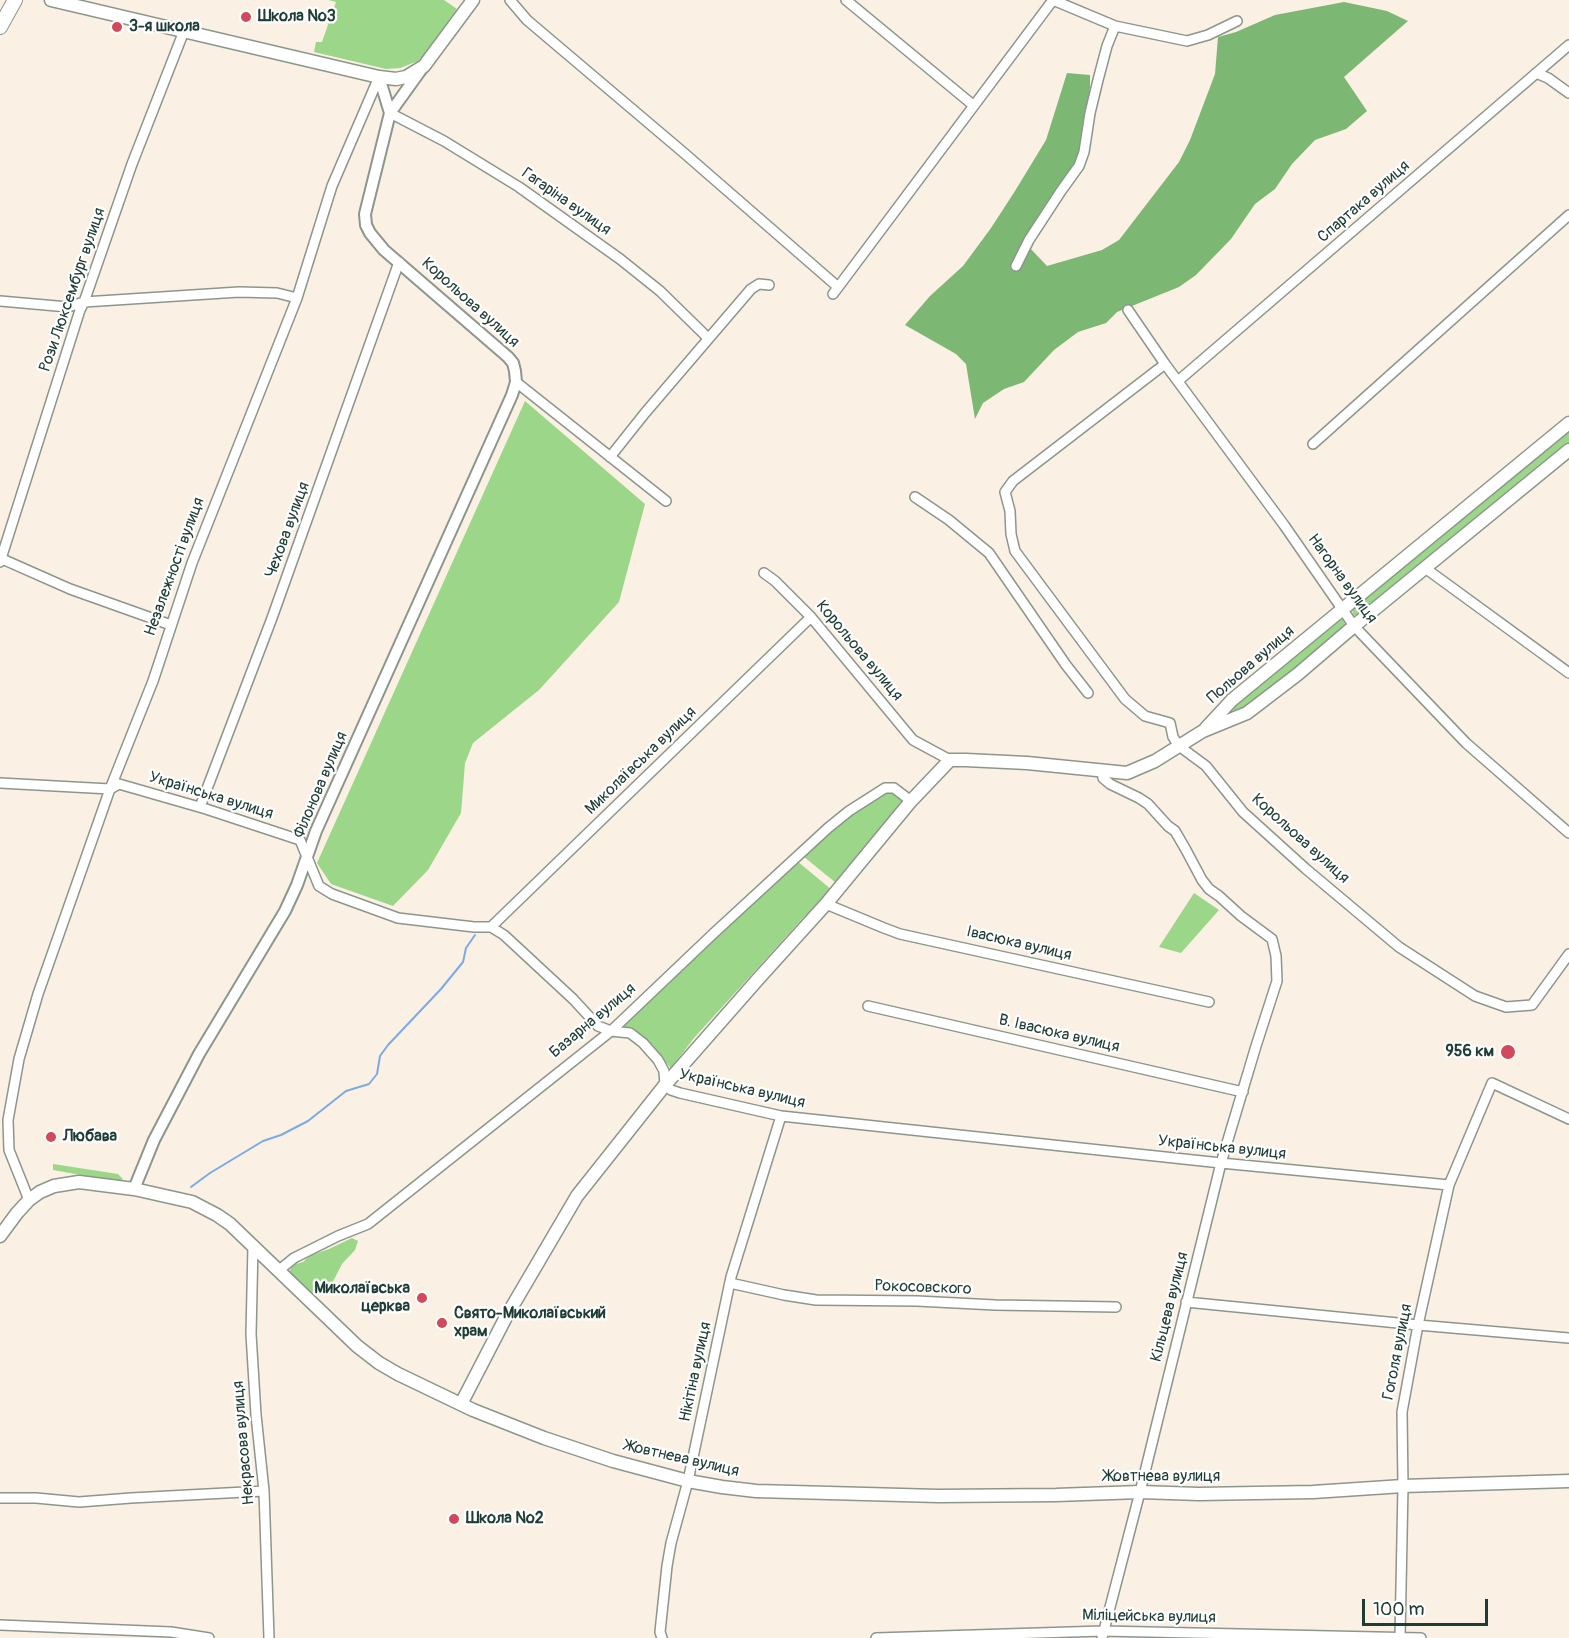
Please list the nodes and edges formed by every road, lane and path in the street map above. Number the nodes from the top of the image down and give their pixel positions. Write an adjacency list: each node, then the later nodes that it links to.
1 (15, 0): 9 (main road)
2 (51, 0): 10 (main road)
3 (473, 0): 12 (main road)
4 (510, 0): 16 (street)
5 (846, 0): 16 (street)
6 (1053, 0): 8 (street); 16 (street)
7 (1237, 21): 8 (street)
8 (1115, 26): 20 (street)
9 (0, 27)
10 (183, 31): 14 (main road); 24 (street, Рози Люксембург вулиця)
11 (1569, 45): 13 (street, Спартака вулиця)
12 (424, 66): 14 (main road); 17 (street)
13 (1536, 73): 15 (street); 28 (street, Спартака вулиця)
14 (379, 77): 17 (street); 22 (street, Незалежності вулиця)
15 (1569, 93)
16 (973, 105)
17 (390, 113): 19 (street, Корольова вулиця); 26 (street, Гагаріна вулиця)
18 (1569, 215): 31 (street)
19 (399, 262): 29 (street, Корольова вулиця); 52 (street, Чехова вулиця)
20 (1016, 266)
21 (769, 285): 26 (street)
22 (297, 298): 24 (street); 41 (street, Незалежності вулиця)
23 (0, 301): 24 (street)
24 (84, 302): 36 (street, Рози Люксембург вулиця)
25 (1128, 310): 27 (street, Нагорна вулиця)
26 (708, 338): 33 (street)
27 (1165, 364): 28 (street, Нагорна вулиця); 46 (street, Корольова вулиця)
28 (1178, 381): 39 (street, Нагорна вулиця)
29 (516, 382): 33 (street); 54 (street, Філонова вулиця)
30 (1569, 423): 39 (main road, Польова вулиця)
31 (1313, 444)
32 (1569, 450): 37 (main road, Польова вулиця)
33 (610, 457): 35 (street)
34 (915, 496): 44 (street)
35 (666, 501)
36 (0, 559): 41 (street)
37 (1425, 568): 42 (main road, Польова вулиця); 43 (street)
38 (764, 573): 40 (street, Корольова вулиця)
39 (1343, 610): 42 (street, Нагорна вулиця); 45 (main road, Польова вулиця)
40 (811, 617): 47 (street, Корольова вулиця); 56 (street, Миколаївська вулиця)
41 (171, 625): 50 (street, Незалежності вулиця)
42 (1354, 626): 45 (main road, Польова вулиця); 53 (street, Нагорна вулиця)
43 (1568, 671)
44 (1088, 693)
45 (1203, 730): 46 (main road, Корольова вулиця)
46 (1179, 746): 48 (main road, Корольова вулиця); 57 (street, Корольова вулиця)
47 (950, 760): 48 (main road, Корольова вулиця); 51 (main road)
48 (1102, 771): 62 (street, Кільцева вулиця)
49 (0, 783): 50 (street, Українська вулиця)
50 (110, 789): 52 (street, Українська вулиця); 68 (street, Незалежності вулиця)
51 (911, 801): 55 (main road); 60 (street, Базарна вулиця)
52 (200, 807): 54 (street, Українська вулиця)
53 (1569, 833)
54 (307, 859): 56 (street, Українська вулиця); 67 (street, Філонова вулиця)
55 (826, 904): 58 (street, Івасюка вулиця); 61 (main road)
56 (491, 927): 60 (street, Українська вулиця)
57 (1569, 954)
58 (1209, 1002)
59 (868, 1006): 62 (street, В. Івасюка вулиця)
60 (611, 1031): 61 (street, Українська вулиця); 71 (street, Базарна вулиця)
61 (665, 1085): 63 (street, Українська вулиця); 77 (main road)
62 (1243, 1092): 65 (street, Кільцева вулиця)
63 (781, 1116): 65 (street, Українська вулиця); 72 (street, Нікітіна вулиця)
64 (1569, 1119): 66 (street, Гоголя вулиця)
65 (1221, 1163): 66 (street, Українська вулиця); 73 (street, Кільцева вулиця)
66 (1449, 1185): 75 (street, Гоголя вулиця)
67 (134, 1190): 68 (main road, Жовтнева вулиця); 70 (main road, Жовтнева вулиця)
68 (29, 1200): 69 (main road, Жовтнева вулиця)
69 (0, 1236)
70 (253, 1246): 71 (main road, Жовтнева вулиця); 81 (street, Некрасова вулиця)
71 (278, 1271): 77 (main road, Жовтнева вулиця)
72 (730, 1283): 74 (street, Рокосовского); 78 (street, Нікітіна вулиця)
73 (1186, 1302): 75 (street); 82 (street, Кільцева вулиця)
74 (1116, 1307)
75 (1418, 1325): 76 (street); 80 (street, Гоголя вулиця)
76 (1569, 1338)
77 (461, 1404): 78 (main road, Жовтнева вулиця)
78 (688, 1481): 82 (main road, Жовтнева вулиця); 88 (street, Нікітіна вулиця)
79 (1569, 1481): 80 (main road, Жовтнева вулиця)
80 (1402, 1486): 82 (main road, Жовтнева вулиця); 90 (street, Гоголя вулиця)
81 (264, 1491): 83 (street); 87 (street, Некрасова вулиця)
82 (1140, 1492): 85 (street, Кільцева вулиця)
83 (0, 1498)
84 (0, 1625): 86 (street)
85 (1103, 1634): 89 (street, Міліцейська вулиця); 90 (street, Міліцейська вулиця)
86 (209, 1638)
87 (269, 1638)
88 (662, 1638)
89 (876, 1638)
90 (1400, 1638): 91 (street, Міліцейська вулиця)
91 (1421, 1638)

